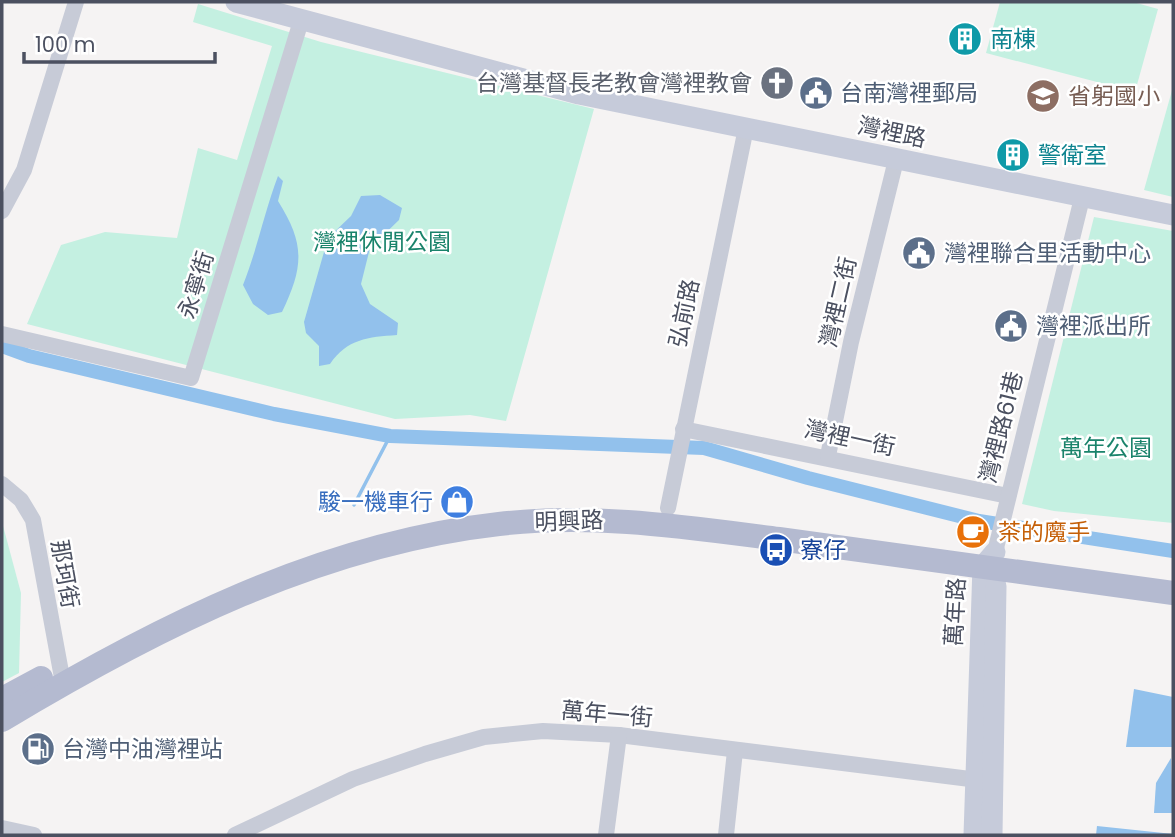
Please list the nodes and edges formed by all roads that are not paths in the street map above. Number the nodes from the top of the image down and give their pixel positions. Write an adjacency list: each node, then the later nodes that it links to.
1 (76, 2): 7 (street)
2 (236, 2): 3 (street, 灣裡路)
3 (301, 21): 4 (street, 灣裡路); 9 (street, 永寧街)
4 (746, 128): 5 (street, 灣裡路); 10 (street, 弘前路)
5 (896, 160): 6 (street, 灣裡路); 11 (street, 灣裡二街)
6 (1082, 198): 8 (street, 灣裡路); 13 (street, 灣裡路61巷)
7 (2, 211)
8 (1173, 215)
9 (2, 334)
10 (683, 429): 11 (street, 灣裡一街); 14 (street, 弘前路)
11 (828, 456): 13 (street, 灣裡一街)
12 (2, 484): 18 (street, 那珂街)
13 (1007, 500): 15 (street, 灣裡路61巷)
14 (668, 508): 15 (main road, 明興路); 18 (main road, 明興路)
15 (994, 555): 16 (main road, 明興路); 17 (main road, 明興路); 18 (main road, 明興路); 23 (street, 萬年路)
16 (1173, 577)
17 (1173, 593)
18 (61, 676): 19 (main road, 明興路); 20 (main road, 明興路)
19 (2, 699)
20 (2, 720)
21 (619, 735): 22 (street, 萬年一街); 26 (street, 萬年一街); 27 (street)
22 (735, 751): 23 (street, 萬年一街); 28 (street)
23 (983, 781): 29 (street, 萬年路); 30 (street, 萬年路)
24 (2, 828): 25 (street)
25 (34, 835)
26 (235, 835)
27 (606, 835)
28 (726, 835)
29 (974, 835)
30 (992, 835)

